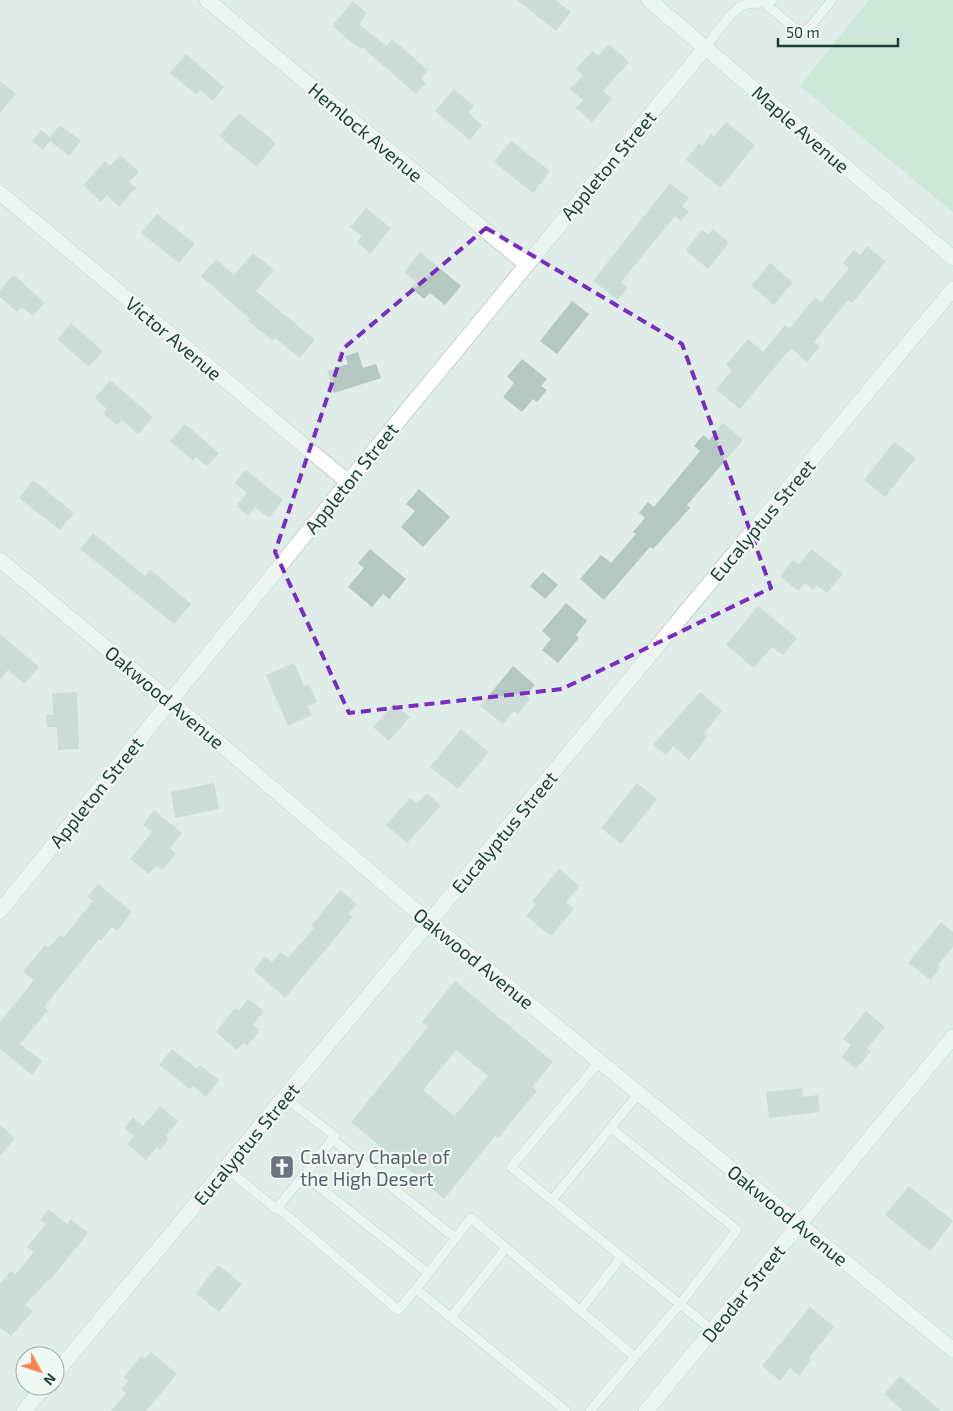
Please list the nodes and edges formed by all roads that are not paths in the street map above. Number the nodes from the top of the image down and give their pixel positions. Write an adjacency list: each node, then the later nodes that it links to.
1 (207, 0): 8 (street, Hemlock Avenue)
2 (649, 0): 5 (street, Maple Avenue)
3 (832, 0): 4 (lane)
4 (769, 2): 5 (lane)
5 (706, 47): 7 (street, Maple Avenue); 8 (street, Appleton Street)
6 (0, 193): 10 (street, Victor Avenue)
7 (953, 258)
8 (526, 264): 10 (street, Appleton Street)
9 (953, 289): 14 (street, Eucalyptus Street)
10 (348, 482): 12 (street, Appleton Street)
11 (0, 560): 12 (street, Oakwood Avenue)
12 (170, 701): 13 (street, Appleton Street); 14 (street, Oakwood Avenue)
13 (0, 911)
14 (430, 922): 16 (street, Oakwood Avenue); 18 (street, Eucalyptus Street)
15 (953, 1037): 25 (street, Deodar Street)
16 (600, 1061): 17 (street, Oakwood Avenue); 23 (lane)
17 (639, 1093): 19 (lane); 25 (street, Oakwood Avenue)
18 (284, 1097): 20 (lane); 21 (street, Eucalyptus Street)
19 (611, 1128): 23 (lane); 31 (lane)
20 (332, 1139): 22 (lane); 26 (lane)
21 (226, 1168): 24 (lane); 37 (street, Eucalyptus Street)
22 (304, 1175): 24 (lane); 29 (lane)
23 (552, 1200): 28 (lane)
24 (277, 1207): 30 (lane)
25 (799, 1224): 34 (street, Deodar Street); 35 (street, Oakwood Avenue)
26 (455, 1238): 27 (lane); 29 (lane)
27 (506, 1248): 32 (lane); 33 (lane)
28 (622, 1257): 31 (lane); 32 (lane)
29 (428, 1273): 30 (lane)
30 (416, 1289): 33 (lane)
31 (680, 1304): 34 (lane); 36 (lane)
32 (580, 1311): 36 (lane)
33 (451, 1318): 40 (lane)
34 (712, 1330): 42 (street, Deodar Street)
35 (953, 1350)
36 (635, 1357): 41 (lane)
37 (65, 1362)
38 (37, 1396): 39 (street)
39 (24, 1411)
40 (566, 1411)
41 (590, 1411)
42 (646, 1411)

